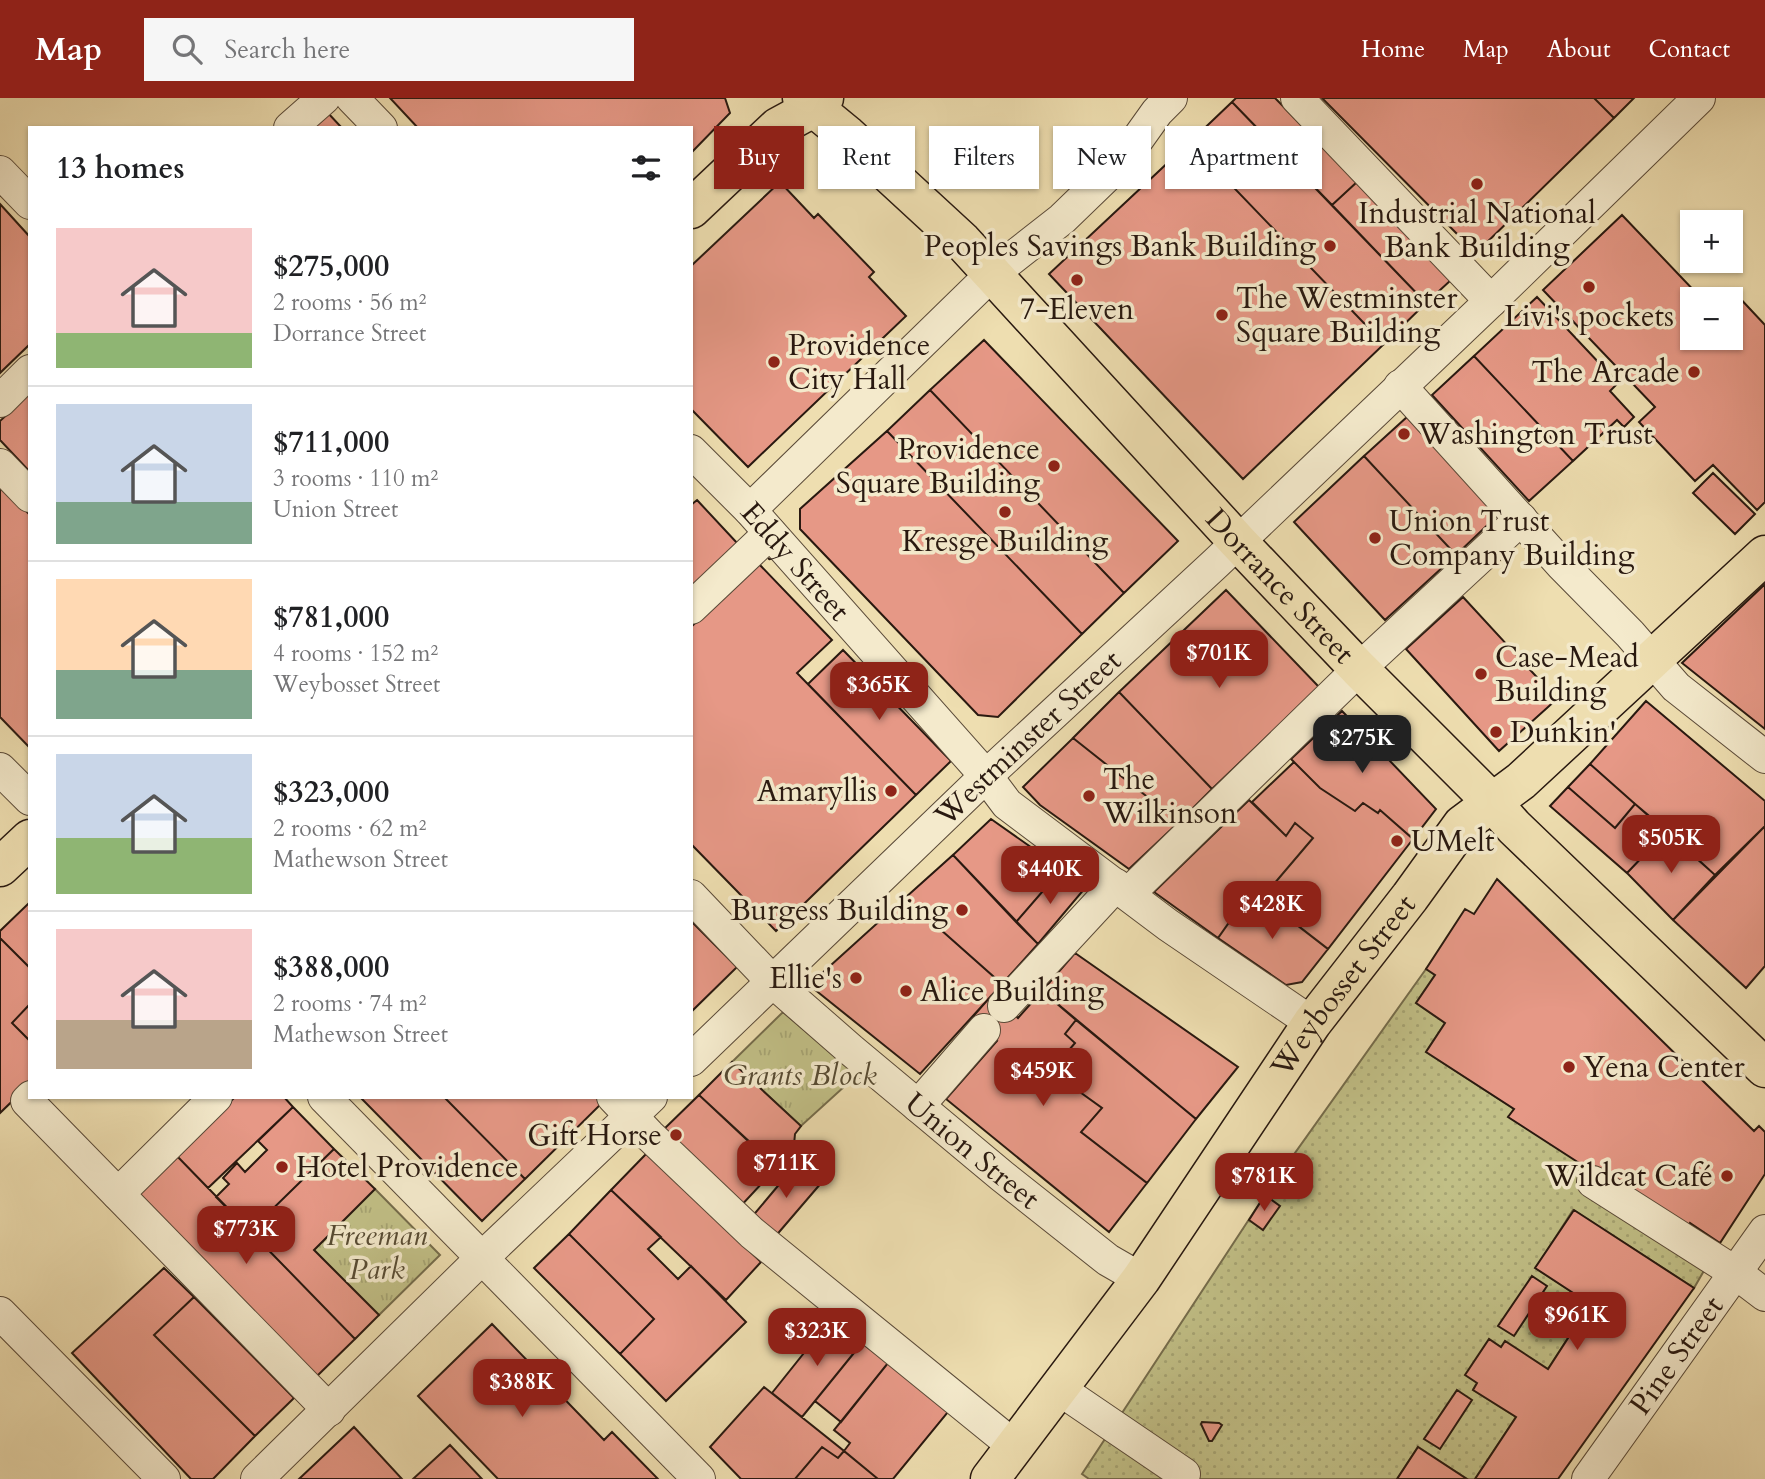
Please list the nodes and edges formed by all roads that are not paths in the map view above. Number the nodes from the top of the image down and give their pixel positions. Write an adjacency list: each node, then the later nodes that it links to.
1 (324, 98): 8 (street)
2 (352, 98): 9 (street)
3 (1145, 98): 13 (street)
4 (1171, 98): 13 (street)
5 (1297, 98): 14 (street)
6 (1699, 98): 14 (street, Westminster Street)
7 (813, 101): 12 (main road); 13 (main road, Dorrance Street)
8 (292, 126)
9 (379, 126)
10 (0, 172): 11 (street)
11 (28, 200)
12 (693, 207)
13 (992, 274): 22 (street); 23 (main road, Dorrance Street)
14 (1491, 301): 16 (street, Westminster Street)
15 (28, 373): 17 (street)
16 (1400, 386): 21 (street); 23 (street, Westminster Street)
17 (0, 401)
18 (693, 453): 22 (street, Eddy Street)
19 (0, 465): 20 (street)
20 (28, 494)
21 (1521, 519): 26 (street); 27 (street)
22 (760, 522): 25 (street); 30 (street, Eddy Street)
23 (1238, 542): 27 (main road, Dorrance Street); 30 (street, Westminster Street)
24 (1765, 556): 26 (main road, Weybosset Street)
25 (693, 606)
26 (1652, 659): 28 (street); 32 (main road, Weybosset Street)
27 (1359, 669): 32 (main road, Dorrance Street); 35 (street)
28 (1765, 757)
29 (0, 769): 31 (street)
30 (986, 776): 35 (street, Eddy Street); 37 (street, Westminster Street)
31 (28, 797)
32 (1491, 801): 39 (main road, Weybosset Street); 42 (main road, Dorrance Street)
33 (28, 841): 34 (main road)
34 (0, 867)
35 (1122, 889): 38 (street); 39 (street, Eddy Street)
36 (693, 898): 37 (street, Union Street)
37 (772, 981): 41 (street, Westminster Street); 47 (street, Union Street)
38 (1004, 1006)
39 (1312, 1023): 53 (main road, Weybosset Street)
40 (984, 1030): 47 (street)
41 (693, 1058)
42 (1765, 1068)
43 (29, 1099): 49 (street)
44 (214, 1099): 49 (street)
45 (326, 1099): 51 (street)
46 (632, 1103): 51 (street); 58 (street)
47 (918, 1106): 53 (street, Union Street)
48 (1593, 1182): 52 (street)
49 (118, 1194): 57 (street)
50 (1765, 1231): 52 (street, Pine Street)
51 (483, 1257): 57 (street); 60 (street)
52 (1736, 1273): 54 (street); 64 (street, Pine Street)
53 (1142, 1279): 56 (main road, Weybosset Street)
54 (1765, 1295)
55 (0, 1313): 61 (street)
56 (1059, 1389): 58 (main road, Weybosset Street); 59 (street)
57 (329, 1410): 62 (street)
58 (1014, 1446): 63 (main road, Weybosset Street)
59 (1184, 1474)
60 (696, 1478)
61 (164, 1479)
62 (257, 1479)
63 (990, 1479)
64 (1588, 1479)

